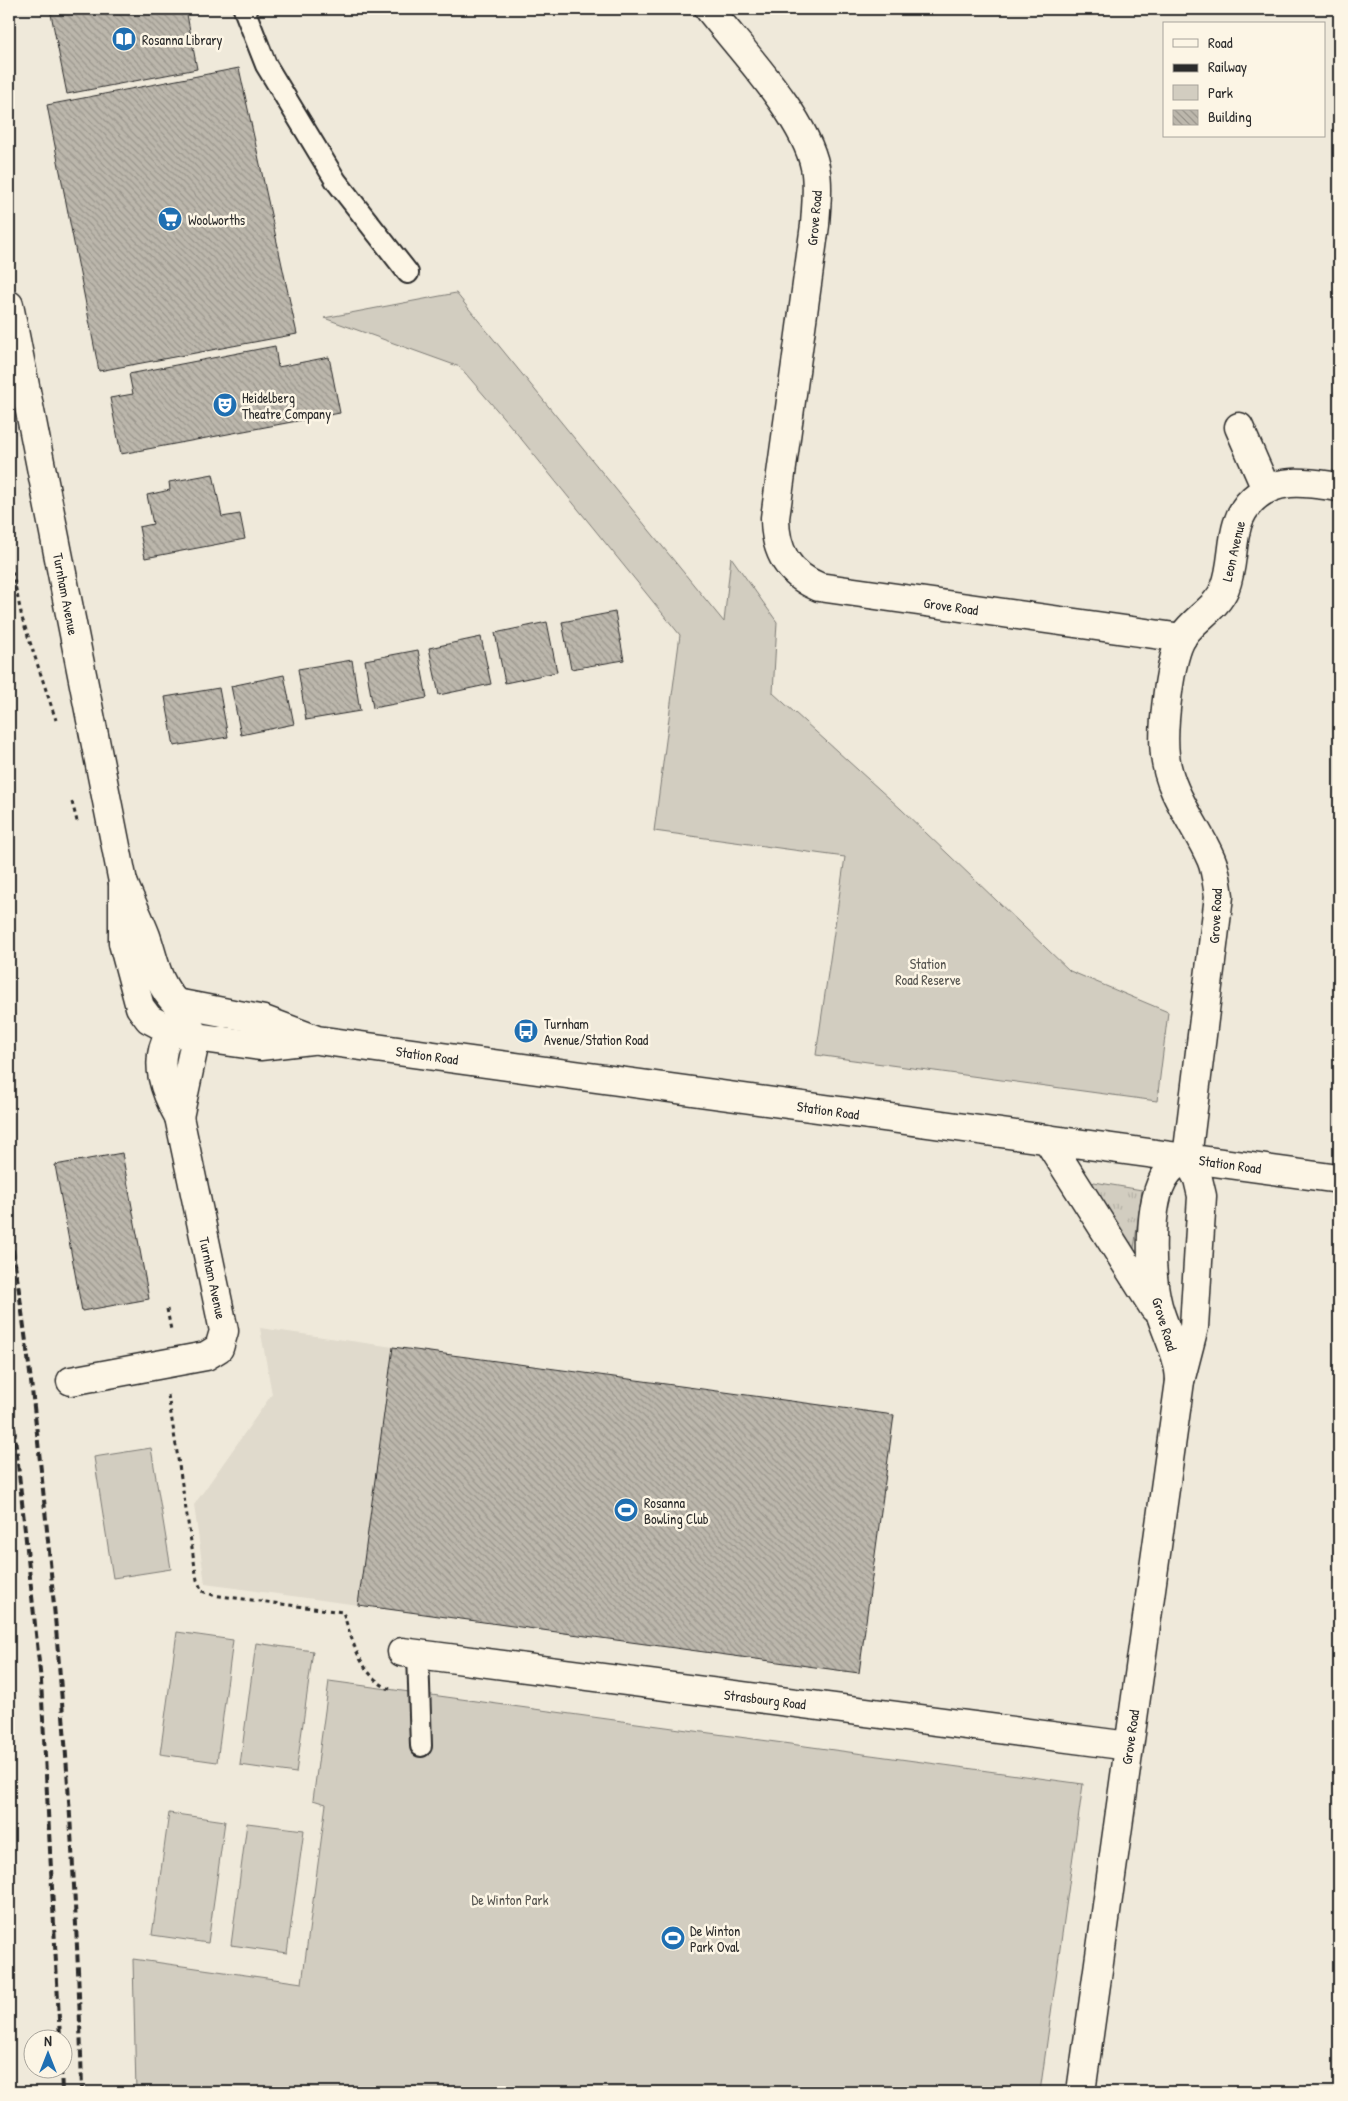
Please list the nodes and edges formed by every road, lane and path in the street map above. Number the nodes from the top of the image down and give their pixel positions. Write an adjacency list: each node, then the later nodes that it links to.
1 (244, 9): 3 (lane)
2 (708, 9): 9 (street, Grove Road)
3 (408, 273)
4 (9, 305): 13 (street, Turnham Avenue)
5 (1239, 427): 7 (street)
6 (1339, 487): 7 (street, Leon Avenue)
7 (1266, 489): 9 (street, Leon Avenue)
8 (9, 556): 10 (path)
9 (1182, 638): 18 (street, Grove Road)
10 (57, 722)
11 (71, 794): 12 (path)
12 (80, 829)
13 (123, 882): 14 (street, Turnham Avenue); 15 (street, Turnham Avenue)
14 (161, 984): 16 (street, Station Road)
15 (140, 1008): 16 (street, Station Road)
16 (185, 1023): 17 (street, Station Road); 21 (street, Turnham Avenue)
17 (1047, 1139): 18 (street, Station Road); 20 (street)
18 (1187, 1158): 19 (street, Station Road); 20 (street, Grove Road); 22 (street, Grove Road)
19 (1339, 1179)
20 (1164, 1324): 22 (street, Grove Road)
21 (71, 1381)
22 (1180, 1381): 27 (street, Grove Road)
23 (170, 1408): 25 (path)
24 (410, 1653): 25 (lane); 27 (street, Strasbourg Road)
25 (420, 1697): 26 (lane)
26 (421, 1746)
27 (1128, 1746): 28 (street, Grove Road)
28 (1081, 2092)

